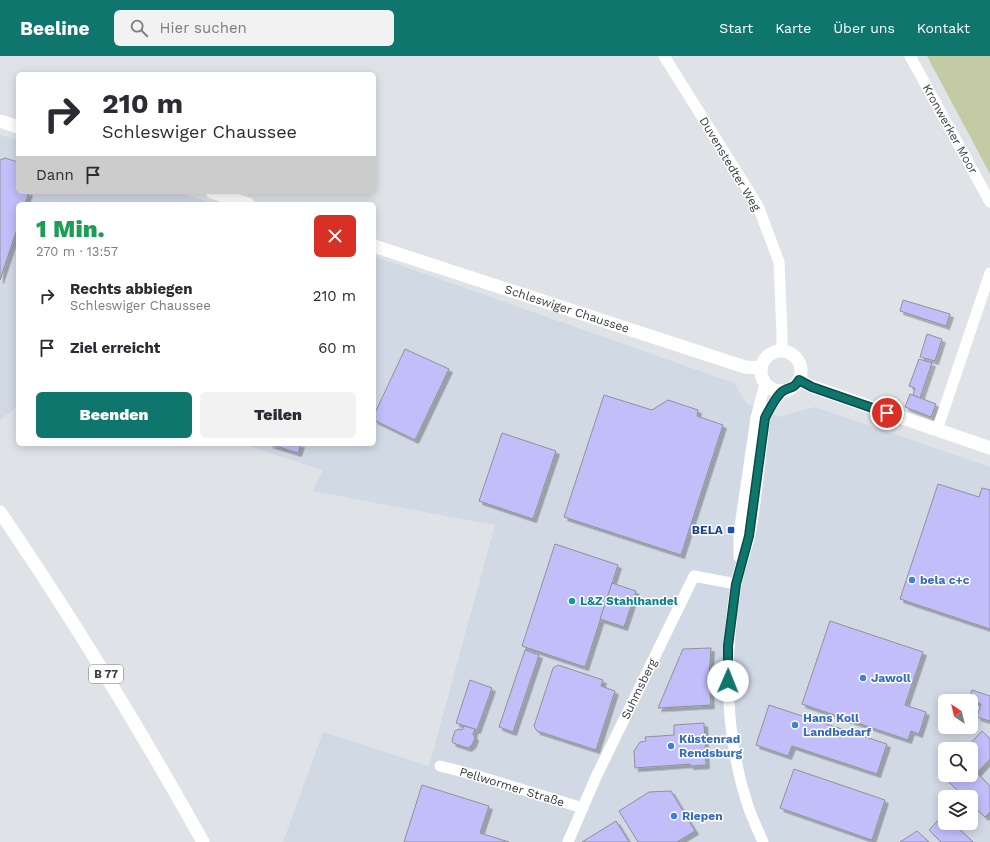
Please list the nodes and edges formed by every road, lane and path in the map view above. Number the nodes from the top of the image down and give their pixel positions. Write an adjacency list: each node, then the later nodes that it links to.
1 (664, 56): 10 (street, Duvenstedter Weg)
2 (910, 56): 7 (street, Kronwerker Moor)
3 (0, 121): 4 (main road)
4 (16, 126)
5 (218, 194): 6 (main road)
6 (242, 202)
7 (990, 202)
8 (376, 247): 11 (main road, Schleswiger Chaussee)
9 (990, 273): 15 (street)
10 (782, 351): 11 (main road); 12 (main road)
11 (761, 368): 13 (main road)
12 (799, 380): 14 (main road); 15 (main road)
13 (765, 384): 14 (main road); 18 (street)
14 (783, 391): 18 (street)
15 (937, 430): 16 (main road)
16 (990, 448)
17 (0, 512): 22 (main road, B 77)
18 (739, 569): 19 (street)
19 (736, 584): 21 (street, Suhmsberg); 24 (street)
20 (440, 766): 21 (street, Pellwormer Straße)
21 (583, 808): 23 (street, Suhmsberg)
22 (203, 842)
23 (568, 842)
24 (763, 842)

